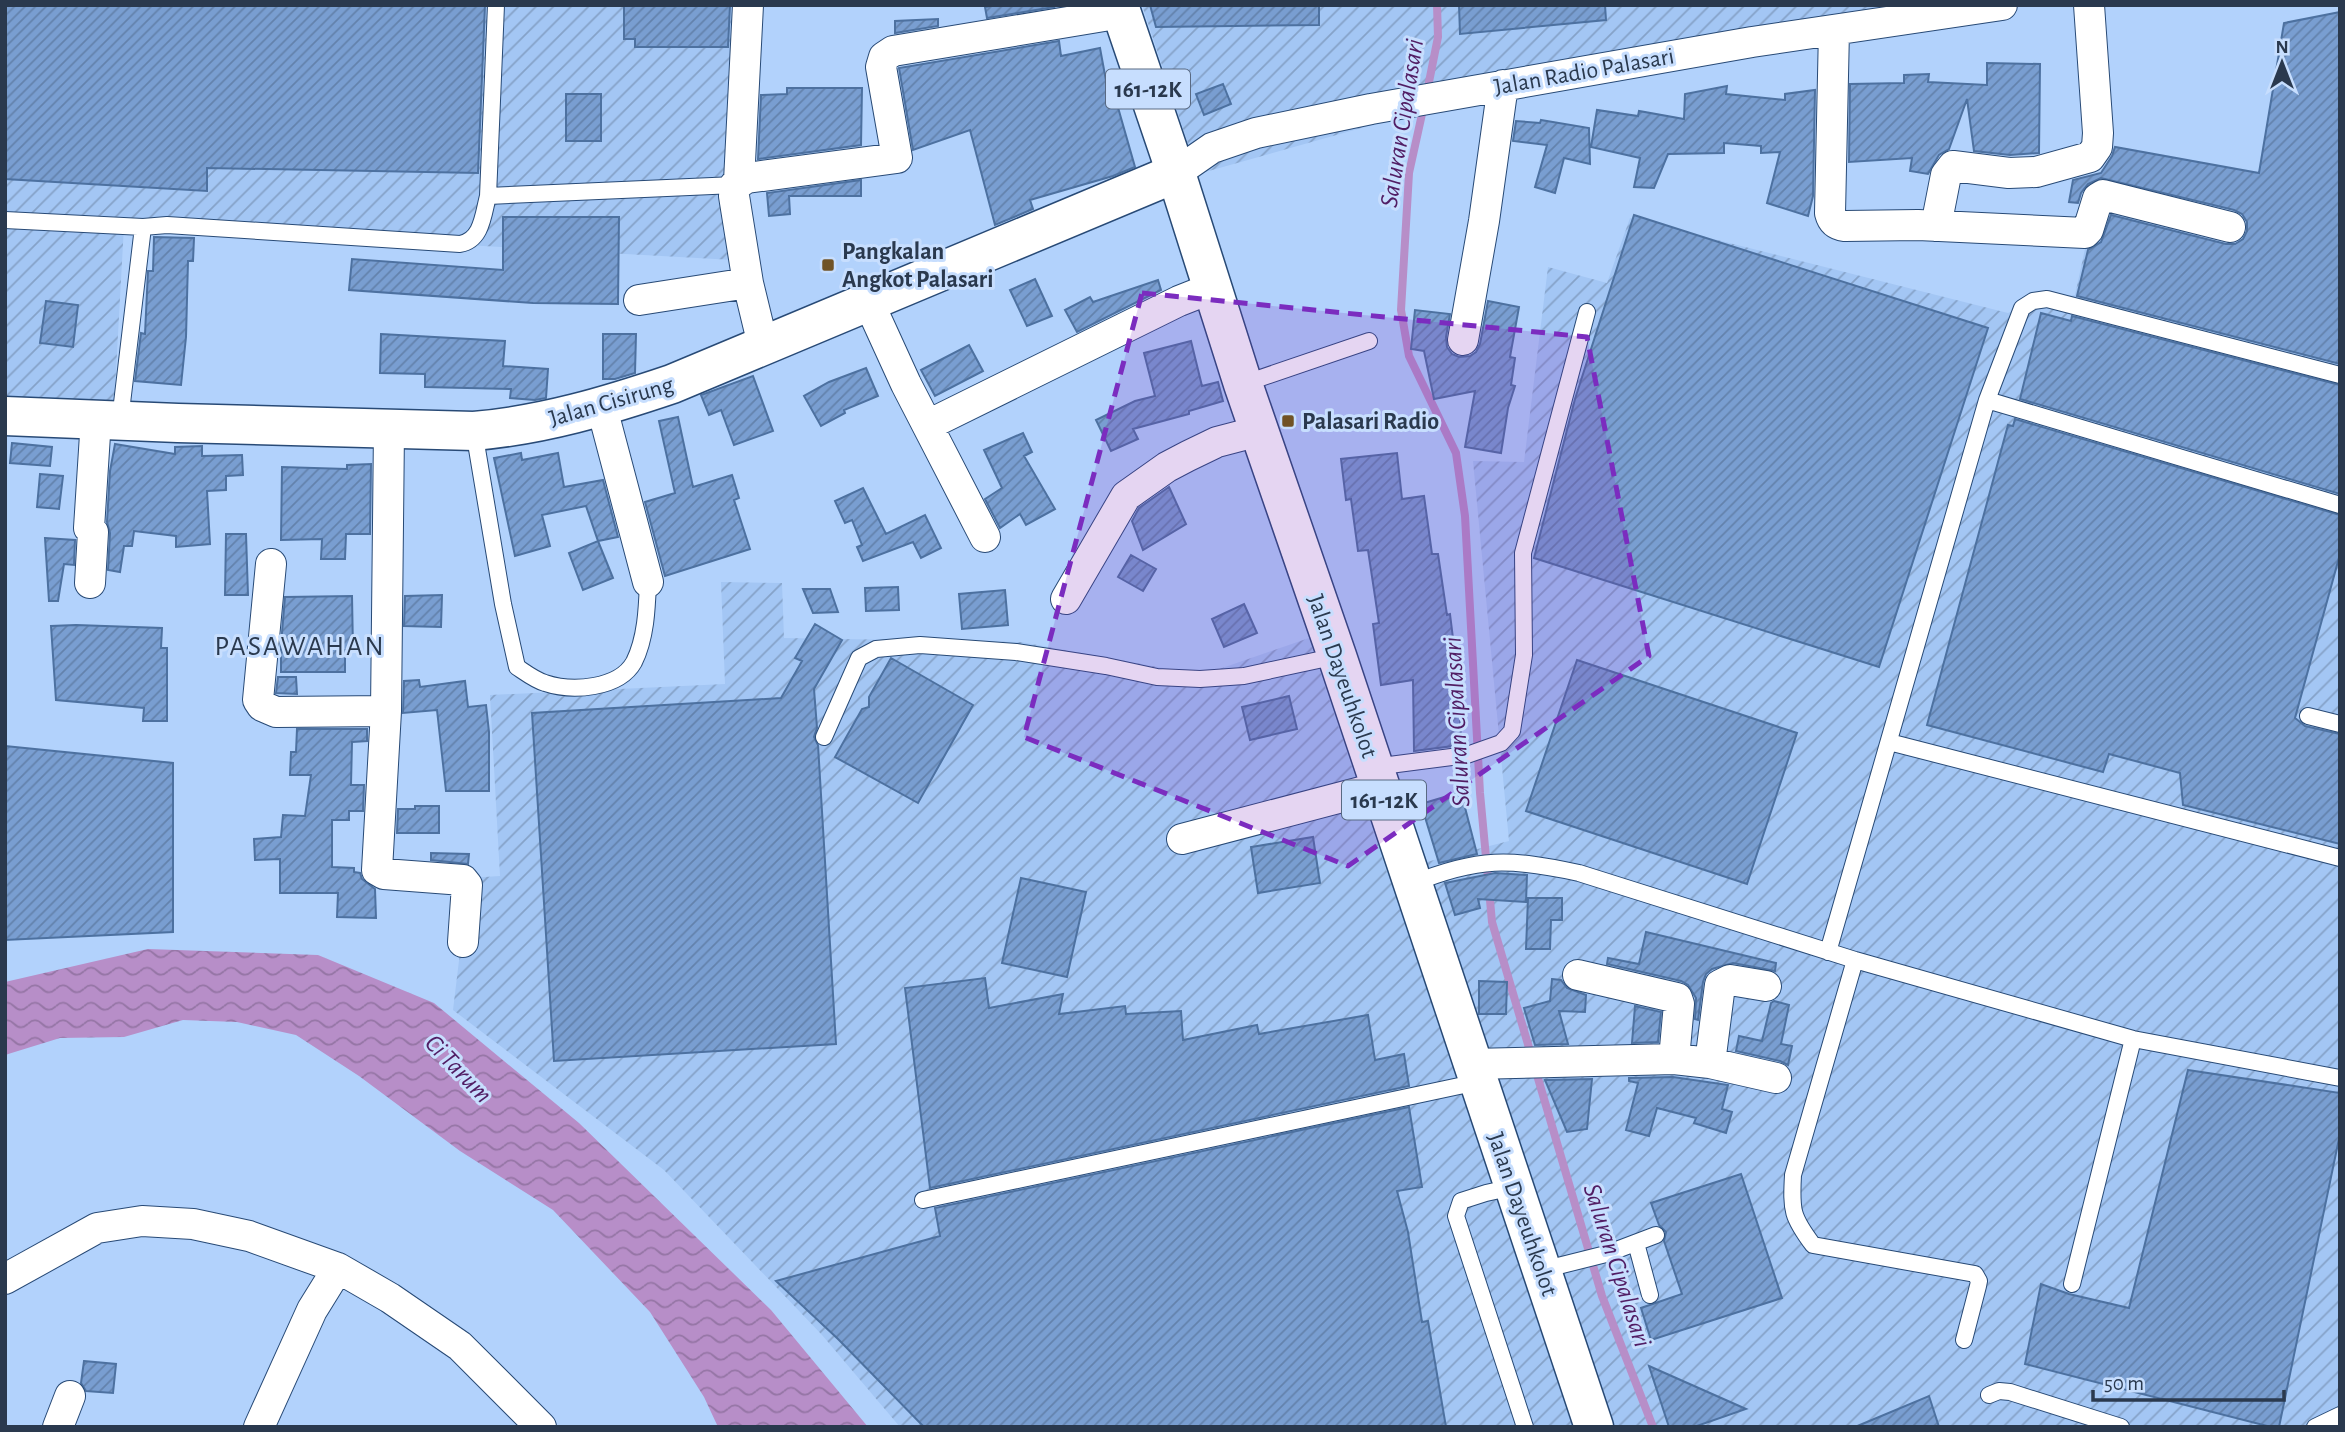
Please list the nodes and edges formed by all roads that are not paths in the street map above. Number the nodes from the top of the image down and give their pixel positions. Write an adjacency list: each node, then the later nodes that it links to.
1 (496, 5): 10 (lane)
2 (748, 5): 9 (street)
3 (2002, 5): 6 (street, Jalan Radio Palasari)
4 (2089, 5): 12 (street)
5 (1120, 9): 8 (main road, Jalan Dayeuhkolot / 161-12K); 9 (street)
6 (1834, 30): 7 (street, Jalan Radio Palasari); 12 (street)
7 (1503, 85): 8 (street, Jalan Radio Palasari); 20 (street)
8 (1176, 173): 16 (main road, Jalan Dayeuhkolot / 161-12K); 18 (main road, Jalan Cisirung)
9 (737, 183): 10 (lane); 15 (street)
10 (488, 196): 13 (lane)
11 (5, 220): 13 (lane)
12 (1936, 226): 14 (street)
13 (143, 227): 28 (lane)
14 (2230, 227)
15 (748, 283): 17 (street); 22 (street)
16 (1212, 288): 24 (main road, Jalan Dayeuhkolot / 161-12K); 29 (street)
17 (639, 300)
18 (869, 303): 22 (main road, Jalan Cisirung); 29 (street)
19 (1587, 312): 45 (lane)
20 (1463, 340)
21 (1369, 341): 24 (lane)
22 (762, 345): 26 (main road, Jalan Cisirung)
23 (2340, 375): 25 (lane)
24 (1243, 384): 32 (main road, Jalan Dayeuhkolot / 161-12K)
25 (1987, 400): 33 (lane); 44 (lane)
26 (602, 408): 31 (main road, Jalan Cisirung); 36 (street)
27 (5, 415): 28 (main road, Jalan Cisirung)
28 (108, 419): 30 (main road, Jalan Cisirung); 37 (street)
29 (928, 425): 34 (street)
30 (389, 429): 31 (main road, Jalan Cisirung); 40 (street)
31 (474, 430): 36 (lane)
32 (1259, 430): 38 (street); 39 (main road, Jalan Dayeuhkolot / 161-12K)
33 (2340, 505)
34 (985, 537)
35 (271, 564): 40 (street)
36 (649, 582)
37 (90, 583)
38 (1066, 599)
39 (1337, 656): 43 (lane); 45 (main road, Jalan Dayeuhkolot / 161-12K)
40 (386, 711): 49 (street)
41 (2308, 716): 42 (lane)
42 (2340, 724)
43 (824, 737)
44 (1889, 742): 47 (lane); 50 (lane)
45 (1377, 777): 46 (street); 48 (main road, Jalan Dayeuhkolot / 161-12K)
46 (1182, 839)
47 (2340, 858)
48 (1412, 884): 50 (lane); 57 (main road, Jalan Dayeuhkolot / 161-12K)
49 (463, 942)
50 (1828, 952): 51 (lane)
51 (1855, 960): 54 (lane); 69 (lane)
52 (1578, 975): 55 (street)
53 (1766, 986): 56 (street)
54 (2133, 1039): 59 (lane); 67 (lane)
55 (1674, 1059): 56 (street); 57 (street)
56 (1710, 1063): 58 (street)
57 (1475, 1073): 60 (main road, Jalan Dayeuhkolot / 161-12K); 61 (lane)
58 (1776, 1078)
59 (2340, 1078)
60 (1513, 1187): 64 (main road, Jalan Dayeuhkolot / 161-12K); 76 (lane)
61 (923, 1200)
62 (1657, 1236): 63 (lane)
63 (1636, 1243): 64 (lane); 68 (lane)
64 (1556, 1267): 77 (main road, Jalan Dayeuhkolot / 161-12K)
65 (338, 1268): 66 (street); 74 (street); 75 (street)
66 (5, 1279)
67 (2072, 1283)
68 (1650, 1295)
69 (1964, 1340)
70 (1989, 1395): 78 (lane)
71 (70, 1396): 73 (street)
72 (2340, 1415): 79 (lane)
73 (58, 1427)
74 (259, 1427)
75 (541, 1427)
76 (1525, 1427)
77 (1594, 1427)
78 (2121, 1427)
79 (2315, 1427)

